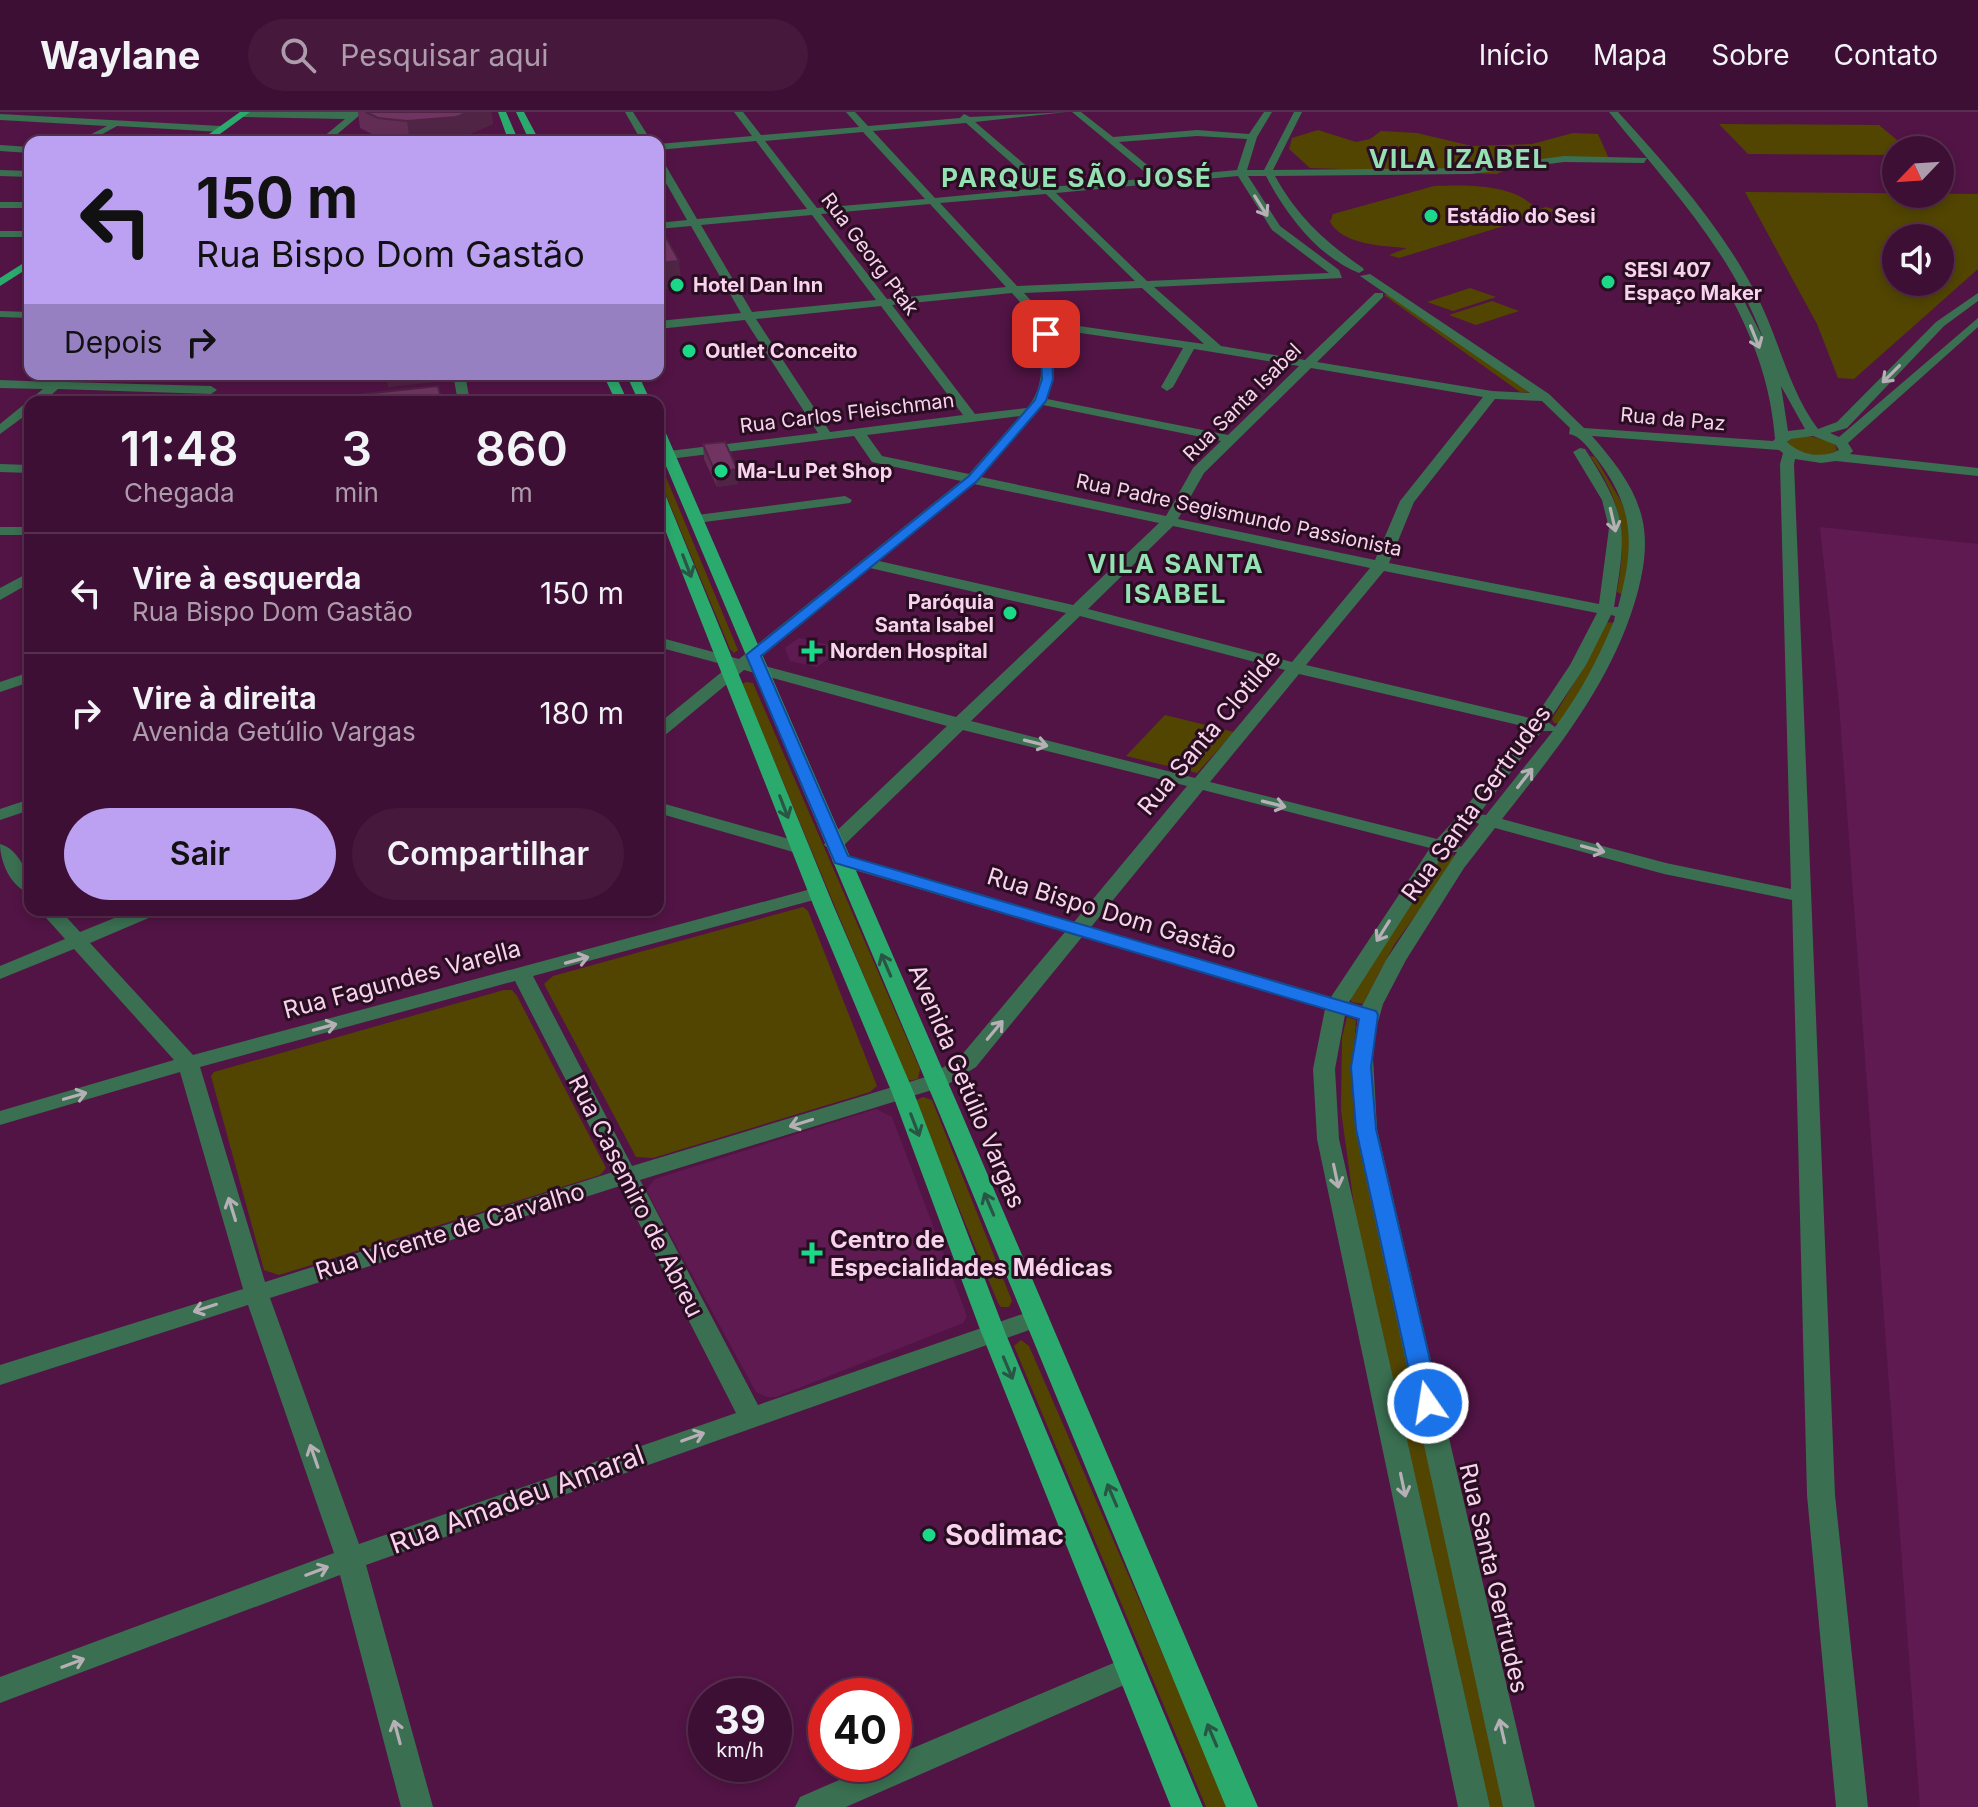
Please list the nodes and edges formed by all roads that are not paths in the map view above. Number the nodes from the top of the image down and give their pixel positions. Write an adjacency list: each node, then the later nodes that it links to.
1 (502, 112): 23 (main road)
2 (520, 112): 24 (main road)
3 (629, 112): 25 (street)
4 (738, 112): 27 (street, Rua Georg Ptak)
5 (850, 112): 19 (street)
6 (958, 112): 16 (street)
7 (1063, 112): 16 (street)
8 (1076, 112): 28 (street)
9 (1268, 112): 26 (street)
10 (1298, 112): 34 (street)
11 (1602, 112): 32 (street)
12 (1613, 112): 81 (street)
13 (244, 113): 14 (street); 18 (main road)
14 (357, 114): 22 (street)
15 (0, 117): 17 (street)
16 (967, 121): 19 (street); 39 (street)
17 (116, 124): 18 (street); 20 (street)
18 (221, 129): 21 (main road)
19 (866, 129): 27 (street); 40 (street)
20 (93, 136)
21 (211, 136)
22 (330, 136)
23 (512, 136)
24 (532, 136)
25 (643, 136)
26 (1252, 137): 28 (street); 37 (street)
27 (759, 138): 29 (street); 43 (street, Rua Georg Ptak)
28 (1111, 140): 38 (street)
29 (664, 146)
30 (0, 148): 31 (street)
31 (24, 150)
32 (1644, 160): 34 (street); 86 (street, one-way to 86)
33 (664, 171): 44 (street)
34 (1268, 171): 37 (street); 50 (street, Rua Santa Gertrudes)
35 (24, 172): 36 (street)
36 (0, 173)
37 (1241, 173): 38 (street); 49 (street, one-way to 49)
38 (1161, 181): 39 (street)
39 (1049, 191): 40 (street); 52 (street)
40 (933, 202): 43 (street); 53 (street)
41 (0, 205): 42 (street)
42 (24, 205)
43 (815, 212): 44 (street); 56 (street, Rua Georg Ptak)
44 (695, 222): 45 (street); 59 (street)
45 (664, 225)
46 (0, 234): 47 (street)
47 (24, 234)
48 (24, 266): 51 (main road)
49 (1336, 274): 50 (street); 52 (street)
50 (1360, 275): 54 (street, Rua Santa Gertrudes); 74 (street, Rua Santa Gertrudes)
51 (0, 283)
52 (1145, 285): 53 (street); 65 (street)
53 (1012, 290): 56 (street); 62 (street)
54 (1379, 295): 66 (street, Rua Santa Isabel); 75 (street, Rua Santa Gertrudes)
55 (1976, 298): 61 (street)
56 (884, 303): 59 (street); 78 (street, Rua Georg Ptak)
57 (0, 314): 58 (street)
58 (24, 315)
59 (749, 317): 60 (street); 83 (street)
60 (664, 324)
61 (1940, 324): 63 (street); 81 (street, one-way to 81)
62 (1047, 325): 64 (street); 76 (street)
63 (1976, 326): 87 (street)
64 (1191, 345): 65 (street); 70 (street)
65 (1217, 349): 66 (street)
66 (1307, 364): 71 (street); 84 (street, Rua Santa Isabel)
67 (62, 380): 69 (street)
68 (0, 384): 69 (street)
69 (55, 386): 72 (street); 73 (street)
70 (1167, 387)
71 (1492, 395): 75 (street); 102 (street, Rua Santa Clotilde)
72 (42, 396)
73 (211, 396)
74 (1545, 397): 75 (street); 82 (street, Rua Santa Gertrudes)
75 (1527, 398): 82 (street, Rua Santa Gertrudes)
76 (1035, 406): 78 (street, Rua Carlos Fleischman); 84 (street, Rua Carlos Fleischman); 93 (street)
77 (24, 410): 79 (street)
78 (972, 418): 80 (street, Rua Carlos Fleischman)
79 (0, 430)
80 (858, 432): 83 (street, Rua Carlos Fleischman); 93 (street, Rua Padre Segismundo Passionista)
81 (1816, 432): 86 (street); 87 (street)
82 (1574, 434): 86 (street, Rua da Paz); 106 (street, Rua Santa Gertrudes)
83 (826, 436): 88 (street, Rua Carlos Fleischman)
84 (1230, 439): 97 (street, Rua Santa Isabel)
85 (664, 444): 88 (main road, Avenida Getúlio Vargas)
86 (1785, 447): 87 (street); 94 (street)
87 (1837, 450): 89 (street); 92 (street); 94 (street)
88 (669, 455): 96 (main road, Avenida Getúlio Vargas)
89 (1978, 464)
90 (0, 468): 91 (street)
91 (24, 469)
92 (1978, 472)
93 (973, 478): 97 (street, Rua Padre Segismundo Passionista); 101 (street)
94 (1790, 486): 128 (street)
95 (845, 500): 96 (street)
96 (697, 519): 108 (main road, Avenida Getúlio Vargas)
97 (1170, 521): 102 (street, Rua Padre Segismundo Passionista); 105 (street, Rua Santa Isabel)
98 (664, 524): 108 (main road, Avenida Getúlio Vargas, one-way to 108)
99 (0, 531): 100 (street)
100 (24, 531)
101 (866, 563): 105 (street); 108 (street)
102 (1380, 566): 106 (street, Rua Padre Segismundo Passionista); 109 (street, Rua Santa Clotilde)
103 (24, 580): 104 (street)
104 (0, 595)
105 (1078, 611): 109 (street); 112 (street, Rua Santa Isabel)
106 (1616, 612): 113 (street, Rua Santa Gertrudes); 115 (street, Rua Santa Gertrudes)
107 (664, 644): 108 (street)
108 (742, 665): 112 (street); 114 (street); 122 (main road, Avenida Getúlio Vargas, one-way to 122); 125 (main road, Avenida Getúlio Vargas)
109 (1296, 668): 113 (street); 116 (street, Rua Santa Clotilde)
110 (24, 679): 111 (street)
111 (0, 687)
112 (961, 724): 116 (street, one-way to 116); 125 (street, Rua Santa Isabel)
113 (1538, 725): 115 (street); 120 (street, Rua Santa Gertrudes)
114 (664, 727)
115 (1563, 731): 120 (street, Rua Santa Gertrudes, one-way to 115)
116 (1198, 785): 121 (street, one-way to 121); 131 (street, Rua Santa Clotilde)
117 (24, 806): 119 (street)
118 (664, 809): 122 (street)
119 (0, 815)
120 (1480, 818): 121 (street, Rua Santa Gertrudes); 124 (street, Rua Santa Gertrudes); 128 (street, one-way to 128)
121 (1440, 846): 124 (street); 135 (street, Rua Santa Gertrudes, one-way to 135)
122 (800, 848): 127 (main road, Avenida Getúlio Vargas)
123 (0, 850): 126 (street)
124 (1468, 851): 136 (street, Rua Santa Gertrudes)
125 (837, 852): 131 (street, Rua Bispo Dom Gastão); 138 (main road, Avenida Getúlio Vargas, one-way to 125)
126 (24, 880)
127 (818, 893): 134 (street, Rua Fagundes Varella, one-way to 127); 139 (main road, Avenida Getúlio Vargas)
128 (1803, 897): 156 (street)
129 (54, 916): 132 (street)
130 (137, 916): 132 (street)
131 (1080, 930): 135 (street, Rua Bispo Dom Gastão); 138 (street, Rua Santa Clotilde, one-way to 131)
132 (76, 942): 133 (street); 137 (street)
133 (0, 973)
134 (522, 975): 137 (street, Rua Fagundes Varella, one-way to 134); 141 (street, Rua Casemiro de Abreu)
135 (1336, 1006): 136 (street, Rua Bispo Dom Gastão); 154 (street, Rua Santa Gertrudes, one-way to 154)
136 (1369, 1015): 155 (street, Rua Santa Gertrudes, one-way to 136)
137 (188, 1063): 140 (street, Rua Fagundes Varella, one-way to 137); 142 (street, one-way to 137)
138 (937, 1081): 139 (street, Rua Santa Clotilde); 143 (main road, Avenida Getúlio Vargas, one-way to 138)
139 (903, 1093): 141 (street, Rua Vicente de Carvalho, one-way to 141); 144 (main road, Avenida Getúlio Vargas, one-way to 144)
140 (0, 1118)
141 (625, 1176): 142 (street, Rua Vicente de Carvalho); 146 (street, Rua Casemiro de Abreu)
142 (256, 1292): 145 (street, Rua Vicente de Carvalho, one-way to 145); 147 (street, one-way to 142)
143 (1037, 1318): 144 (street, Rua Amadeu Amaral); 153 (main road, Avenida Getúlio Vargas, one-way to 143)
144 (993, 1332): 146 (street, Rua Amadeu Amaral); 148 (main road, Avenida Getúlio Vargas, one-way to 148)
145 (0, 1375)
146 (751, 1416): 147 (street, Rua Amadeu Amaral, one-way to 146)
147 (350, 1559): 149 (street, Rua Amadeu Amaral, one-way to 147); 150 (street, one-way to 147)
148 (1130, 1669): 151 (street); 152 (main road, Avenida Getúlio Vargas)
149 (0, 1690)
150 (417, 1807)
151 (811, 1807)
152 (1187, 1807)
153 (1242, 1807)
154 (1474, 1807)
155 (1519, 1807)
156 (1852, 1807)

